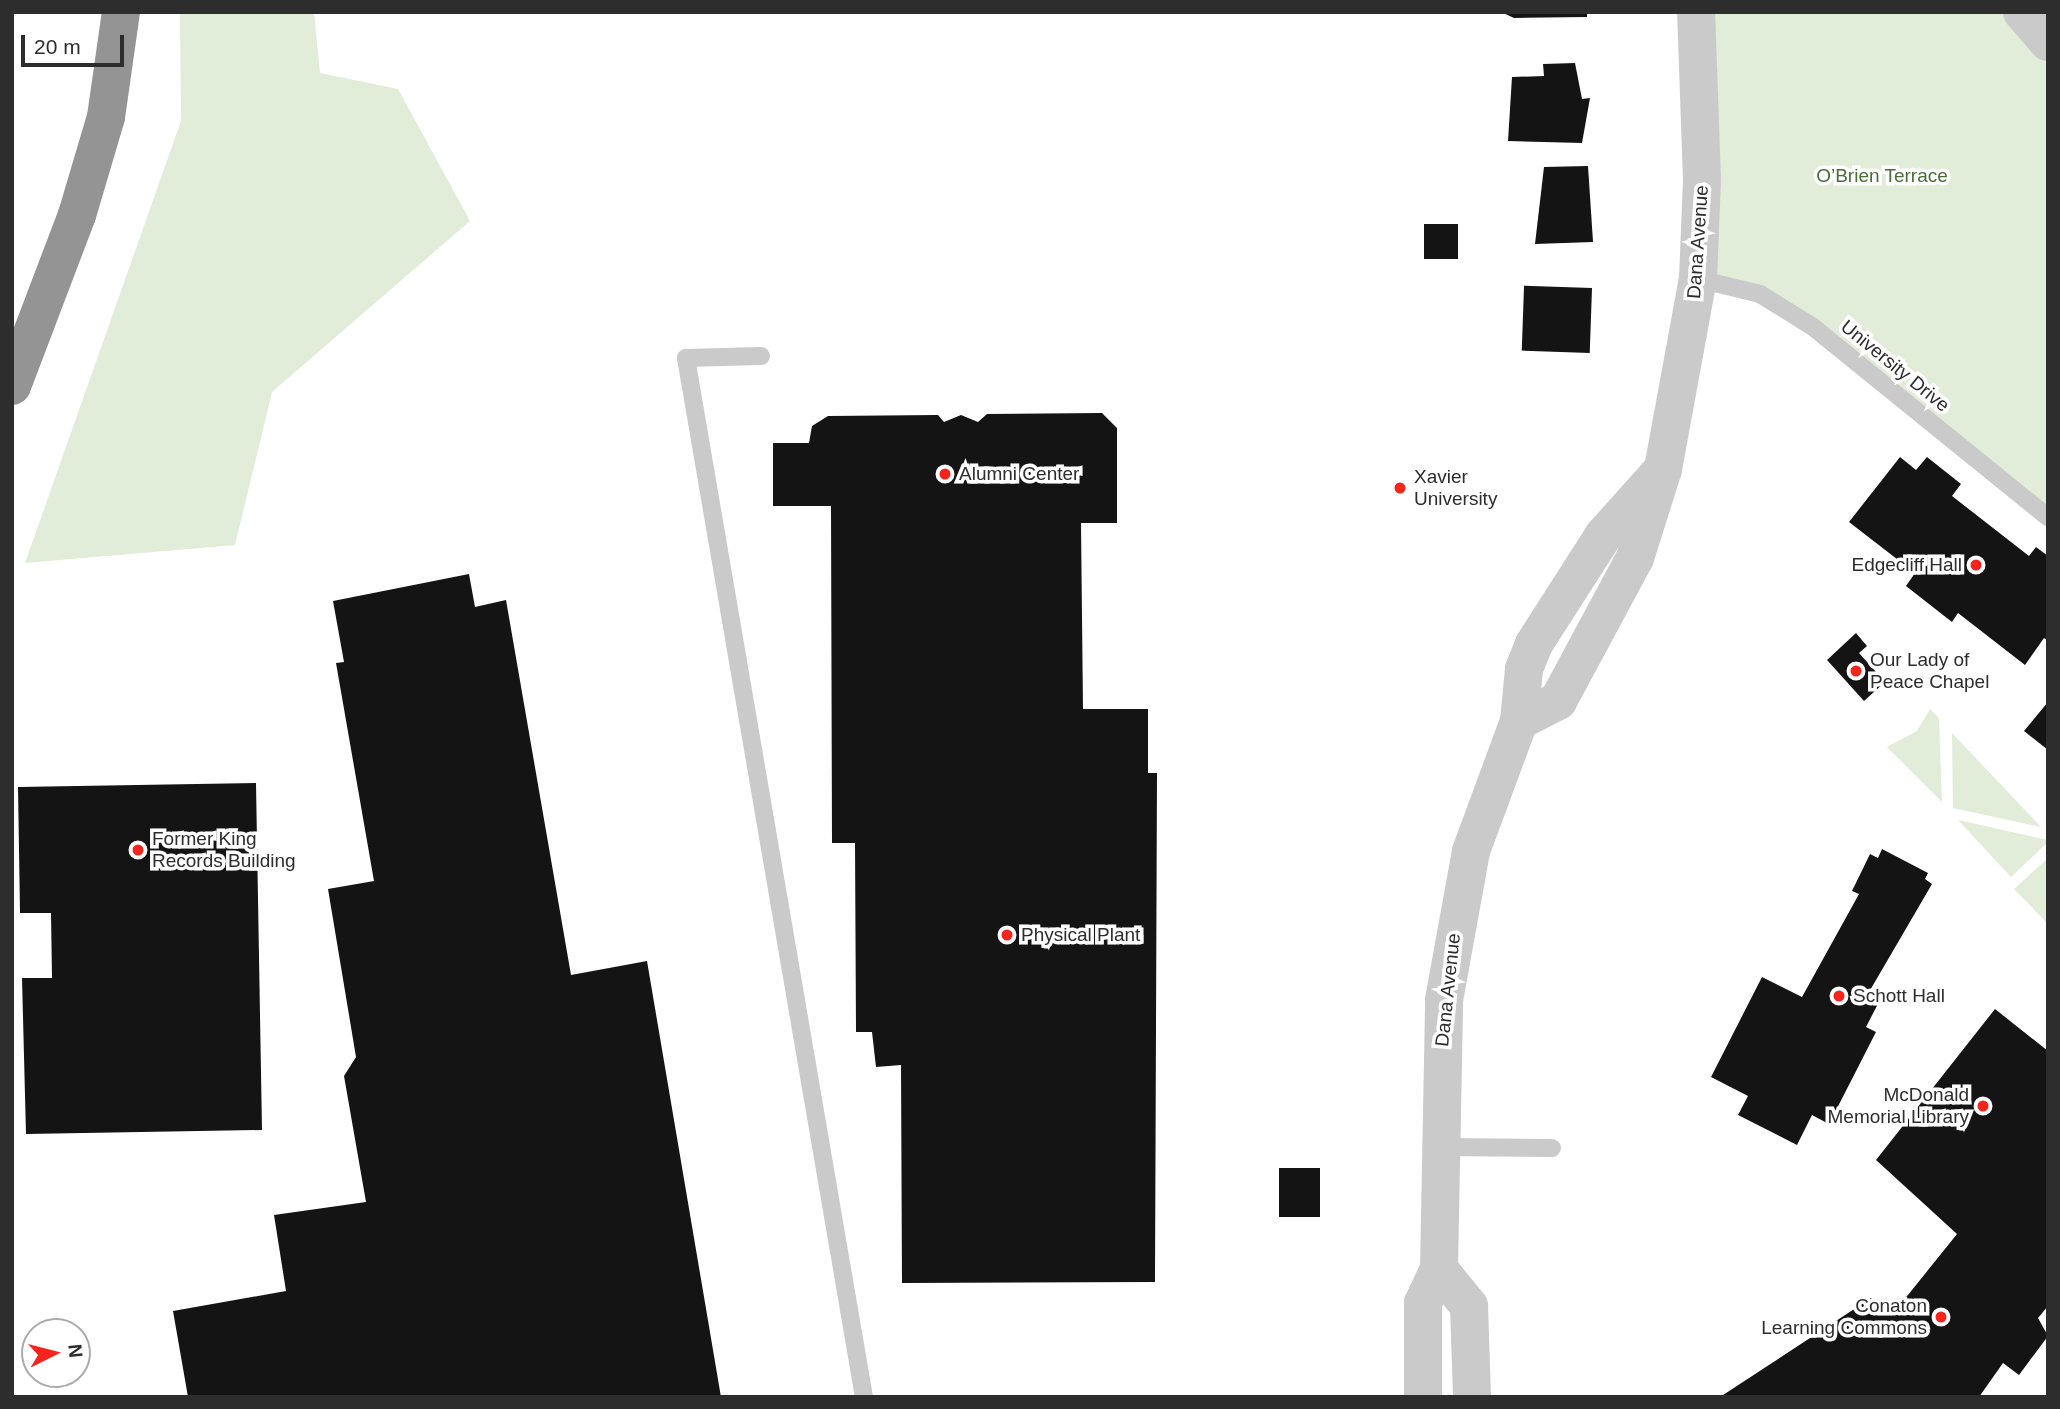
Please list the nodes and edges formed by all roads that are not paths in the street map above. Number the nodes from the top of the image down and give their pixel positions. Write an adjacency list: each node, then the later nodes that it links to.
1 (121, 12): 7 (highway)
2 (1696, 12): 5 (street, Dana Avenue)
3 (2022, 12): 4 (street)
4 (2048, 42)
5 (1698, 279): 8 (lane, University Drive); 9 (street, Dana Avenue)
6 (761, 356): 12 (lane)
7 (12, 386)
8 (2048, 517)
9 (1440, 1147): 10 (lane); 11 (street, Dana Avenue)
10 (1552, 1148)
11 (1440, 1269): 13 (street, Dana Avenue); 14 (street)
12 (864, 1397)
13 (1423, 1397)
14 (1472, 1397)

